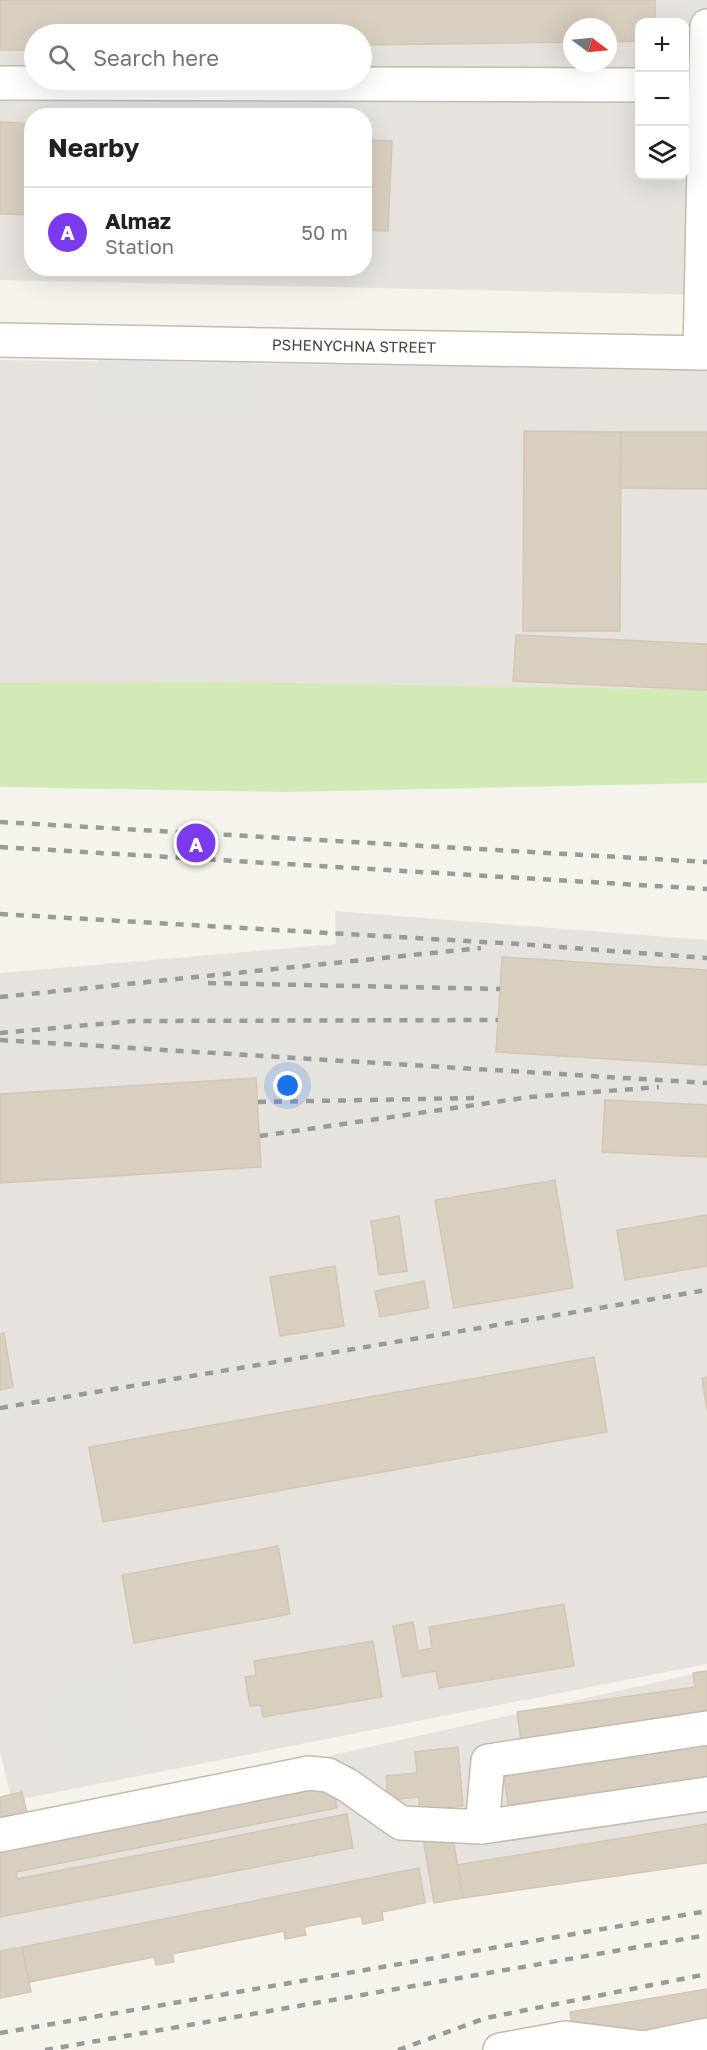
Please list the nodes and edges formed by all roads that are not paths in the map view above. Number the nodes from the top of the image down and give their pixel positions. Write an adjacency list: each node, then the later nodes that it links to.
1 (707, 26): 6 (street)
2 (0, 83): 3 (street)
3 (24, 83)
4 (372, 84): 5 (street)
5 (635, 85)
6 (695, 85): 8 (street)
7 (0, 340): 8 (street, PSHENYCHNA STREET)
8 (703, 353)
9 (707, 1728): 11 (street)
10 (707, 1794): 11 (street)
11 (482, 1827): 12 (street)
12 (0, 1835)
13 (707, 2035): 14 (street)
14 (500, 2050)

